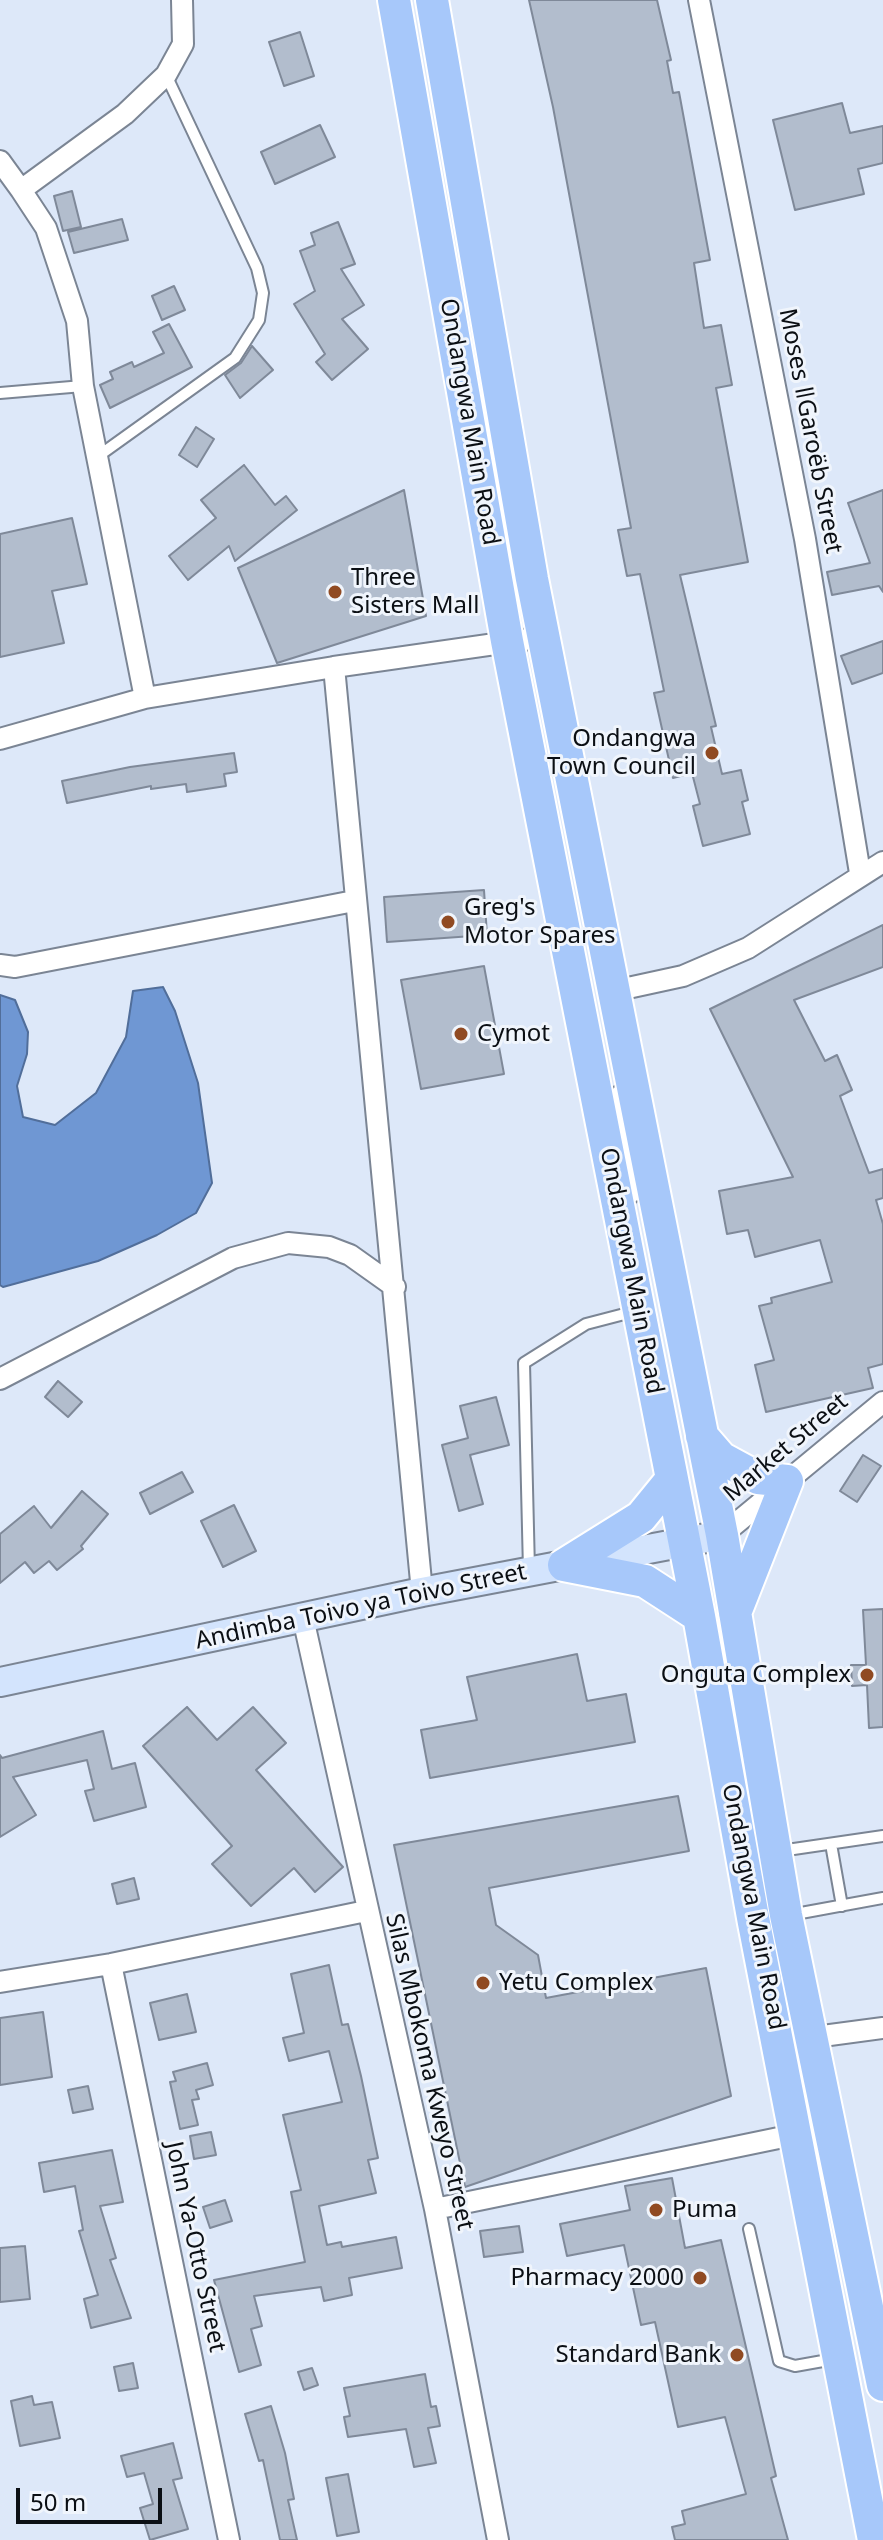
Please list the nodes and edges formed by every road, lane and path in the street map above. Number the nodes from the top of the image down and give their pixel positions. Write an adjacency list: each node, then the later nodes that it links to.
1 (182, 0): 5 (street)
2 (394, 0): 12 (main road, Ondangwa Main Road)
3 (432, 0): 11 (main road, Ondangwa Main Road)
4 (699, 0): 17 (street, Moses ǁGaroëb Street)
5 (166, 75): 7 (street); 10 (lane)
6 (0, 161): 7 (street)
7 (21, 190): 8 (street)
8 (83, 386): 9 (lane); 10 (street)
9 (0, 393)
10 (97, 457): 14 (street)
11 (544, 637): 12 (street); 20 (main road, Ondangwa Main Road)
12 (507, 641): 13 (street); 22 (main road, Ondangwa Main Road)
13 (334, 667): 14 (street); 18 (street)
14 (145, 698): 15 (street)
15 (0, 739)
16 (883, 862): 17 (street)
17 (860, 873): 20 (street)
18 (354, 901): 19 (street); 21 (street)
19 (0, 965)
20 (614, 991): 22 (street); 25 (main road, Ondangwa Main Road)
21 (395, 1287): 23 (street); 32 (street)
22 (638, 1310): 26 (main road, Ondangwa Main Road); 31 (lane)
23 (0, 1379)
24 (883, 1402): 27 (street, Market Street)
25 (702, 1436): 27 (main road); 28 (main road, Ondangwa Main Road)
26 (672, 1479): 29 (main road, Ondangwa Main Road); 30 (main road)
27 (787, 1481): 28 (street, Market Street); 33 (main road)
28 (722, 1535): 29 (street, Andimba Toivo ya Toivo Street); 33 (main road, Ondangwa Main Road)
29 (684, 1541): 30 (street, Andimba Toivo ya Toivo Street); 34 (main road, Ondangwa Main Road)
30 (564, 1565): 31 (street, Andimba Toivo ya Toivo Street); 34 (main road)
31 (529, 1572): 32 (street, Andimba Toivo ya Toivo Street)
32 (422, 1592): 35 (street, Andimba Toivo ya Toivo Street)
33 (735, 1613): 39 (main road, Ondangwa Main Road)
34 (699, 1616): 48 (main road, Ondangwa Main Road)
35 (303, 1618): 36 (street, Andimba Toivo ya Toivo Street); 42 (street, Silas Mbokoma Kweyo Street)
36 (0, 1682)
37 (883, 1836): 38 (lane)
38 (831, 1844): 39 (lane); 41 (lane)
39 (778, 1852): 43 (main road, Ondangwa Main Road)
40 (883, 1898): 41 (lane)
41 (842, 1906): 43 (lane)
42 (366, 1911): 44 (street); 50 (street, Silas Mbokoma Kweyo Street)
43 (786, 1915): 47 (main road, Ondangwa Main Road)
44 (111, 1964): 45 (street); 55 (street, John Ya-Otto Street)
45 (0, 1982)
46 (883, 2028): 47 (street)
47 (811, 2038): 48 (street); 53 (main road, Ondangwa Main Road)
48 (780, 2041): 49 (main road, Ondangwa Main Road)
49 (798, 2134): 50 (street); 52 (main road, Ondangwa Main Road)
50 (435, 2209): 56 (street, Silas Mbokoma Kweyo Street)
51 (749, 2229): 52 (lane)
52 (840, 2358): 54 (main road, Ondangwa Main Road)
53 (883, 2387): 54 (main road)
54 (848, 2397): 57 (main road, Ondangwa Main Road)
55 (229, 2540)
56 (498, 2540)
57 (874, 2540)

